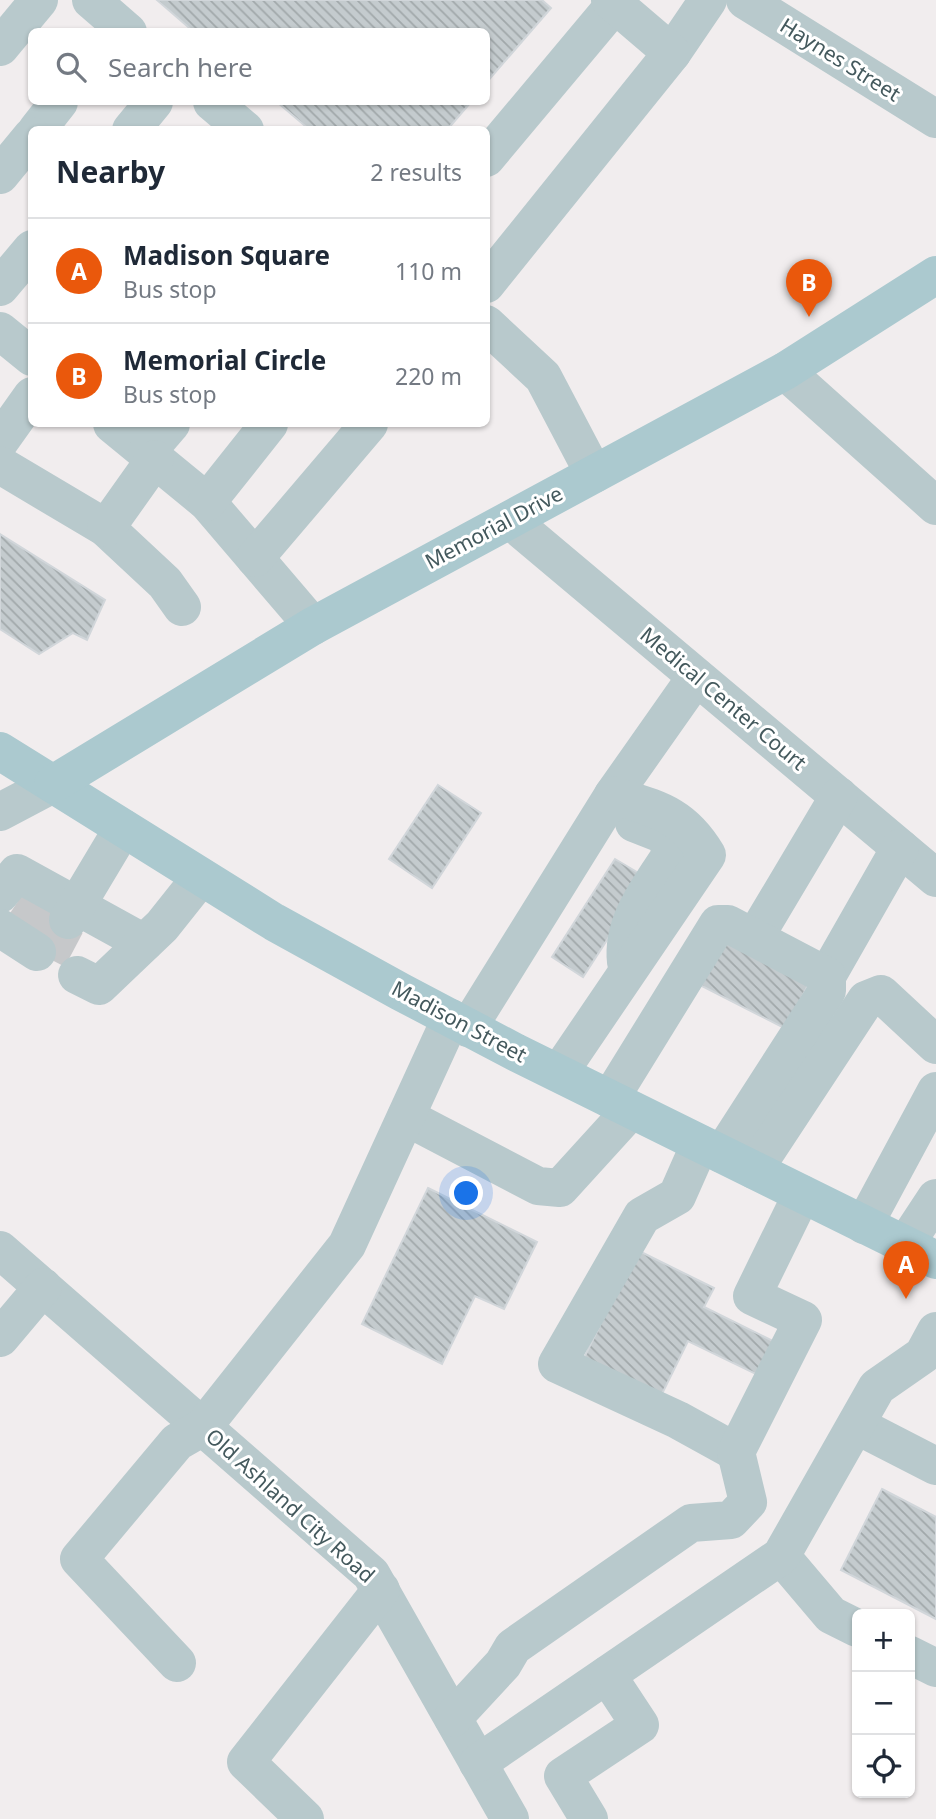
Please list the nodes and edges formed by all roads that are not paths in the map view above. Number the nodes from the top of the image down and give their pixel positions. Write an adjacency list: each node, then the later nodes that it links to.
1 (38, 0): 7 (street)
2 (91, 0): 6 (street)
3 (708, 0): 8 (street)
4 (745, 0): 11 (street, Haynes Street)
5 (612, 2): 8 (street); 15 (street)
6 (121, 28)
7 (0, 47)
8 (672, 53): 19 (street)
9 (57, 105): 12 (street)
10 (152, 105): 13 (street)
11 (936, 119)
12 (40, 126)
13 (134, 126)
14 (28, 141): 16 (street)
15 (490, 153)
16 (0, 175)
17 (28, 254): 20 (street)
18 (936, 275): 24 (main road, Memorial Drive)
19 (490, 280)
20 (0, 286)
21 (490, 328): 32 (street)
22 (0, 331): 23 (street)
23 (28, 354)
24 (785, 371): 32 (main road, Memorial Drive); 34 (street)
25 (28, 402): 29 (street)
26 (119, 427): 30 (street)
27 (267, 427): 33 (street)
28 (366, 427): 37 (street)
29 (0, 441)
30 (158, 445): 33 (street); 36 (street)
31 (0, 465): 36 (street)
32 (594, 474): 35 (main road, Memorial Drive)
33 (207, 502): 37 (street)
34 (936, 506)
35 (510, 520): 39 (main road, Memorial Drive); 40 (street, Medical Center Court)
36 (106, 528): 38 (street)
37 (255, 558): 39 (street)
38 (182, 607)
39 (313, 626): 42 (main road, Memorial Drive)
40 (696, 677): 43 (street); 44 (street, Medical Center Court)
41 (0, 751): 42 (main road, Madison Street)
42 (53, 784): 45 (street); 46 (main road, Madison Street)
43 (613, 795): 51 (street); 55 (street)
44 (839, 796): 47 (street, Medical Center Court); 53 (street)
45 (0, 812)
46 (123, 828): 48 (main road, Madison Street); 52 (street)
47 (900, 848): 49 (street, Medical Center Court); 57 (street)
48 (201, 877): 54 (street); 58 (main road, Madison Street)
49 (936, 878)
50 (0, 894): 52 (street)
51 (544, 905): 55 (street); 58 (street)
52 (39, 921): 54 (street)
53 (755, 937): 57 (street); 62 (street)
54 (144, 943): 56 (street)
55 (628, 974): 60 (street)
56 (77, 975)
57 (827, 976): 64 (street)
58 (460, 1023): 60 (main road, Madison Street); 63 (street)
59 (936, 1045): 64 (street)
60 (559, 1073): 62 (main road, Madison Street)
61 (936, 1091): 67 (street)
62 (620, 1104): 63 (street); 64 (main road, Madison Street)
63 (406, 1117): 74 (street)
64 (725, 1156): 65 (main road, Madison Street); 75 (street)
65 (802, 1194): 67 (main road, Madison Street); 75 (street)
66 (936, 1198): 69 (street)
67 (864, 1225): 69 (main road, Madison Street)
68 (0, 1250): 70 (street, Old Ashland City Road)
69 (920, 1252)
70 (43, 1287): 71 (street); 74 (street, Old Ashland City Road)
71 (0, 1338)
72 (932, 1349): 73 (street)
73 (856, 1425): 76 (street); 77 (street)
74 (203, 1427): 78 (street, Old Ashland City Road); 81 (street)
75 (736, 1452): 84 (street)
76 (936, 1466)
77 (780, 1556): 79 (street); 83 (street)
78 (381, 1590): 84 (street, Old Ashland City Road); 86 (street)
79 (852, 1626)
80 (915, 1658): 82 (street)
81 (177, 1663)
82 (936, 1668)
83 (607, 1675): 85 (street); 88 (street)
84 (453, 1718): 85 (street, Old Ashland City Road)
85 (478, 1763): 87 (street, Old Ashland City Road)
86 (298, 1813)
87 (510, 1819)
88 (589, 1819)

